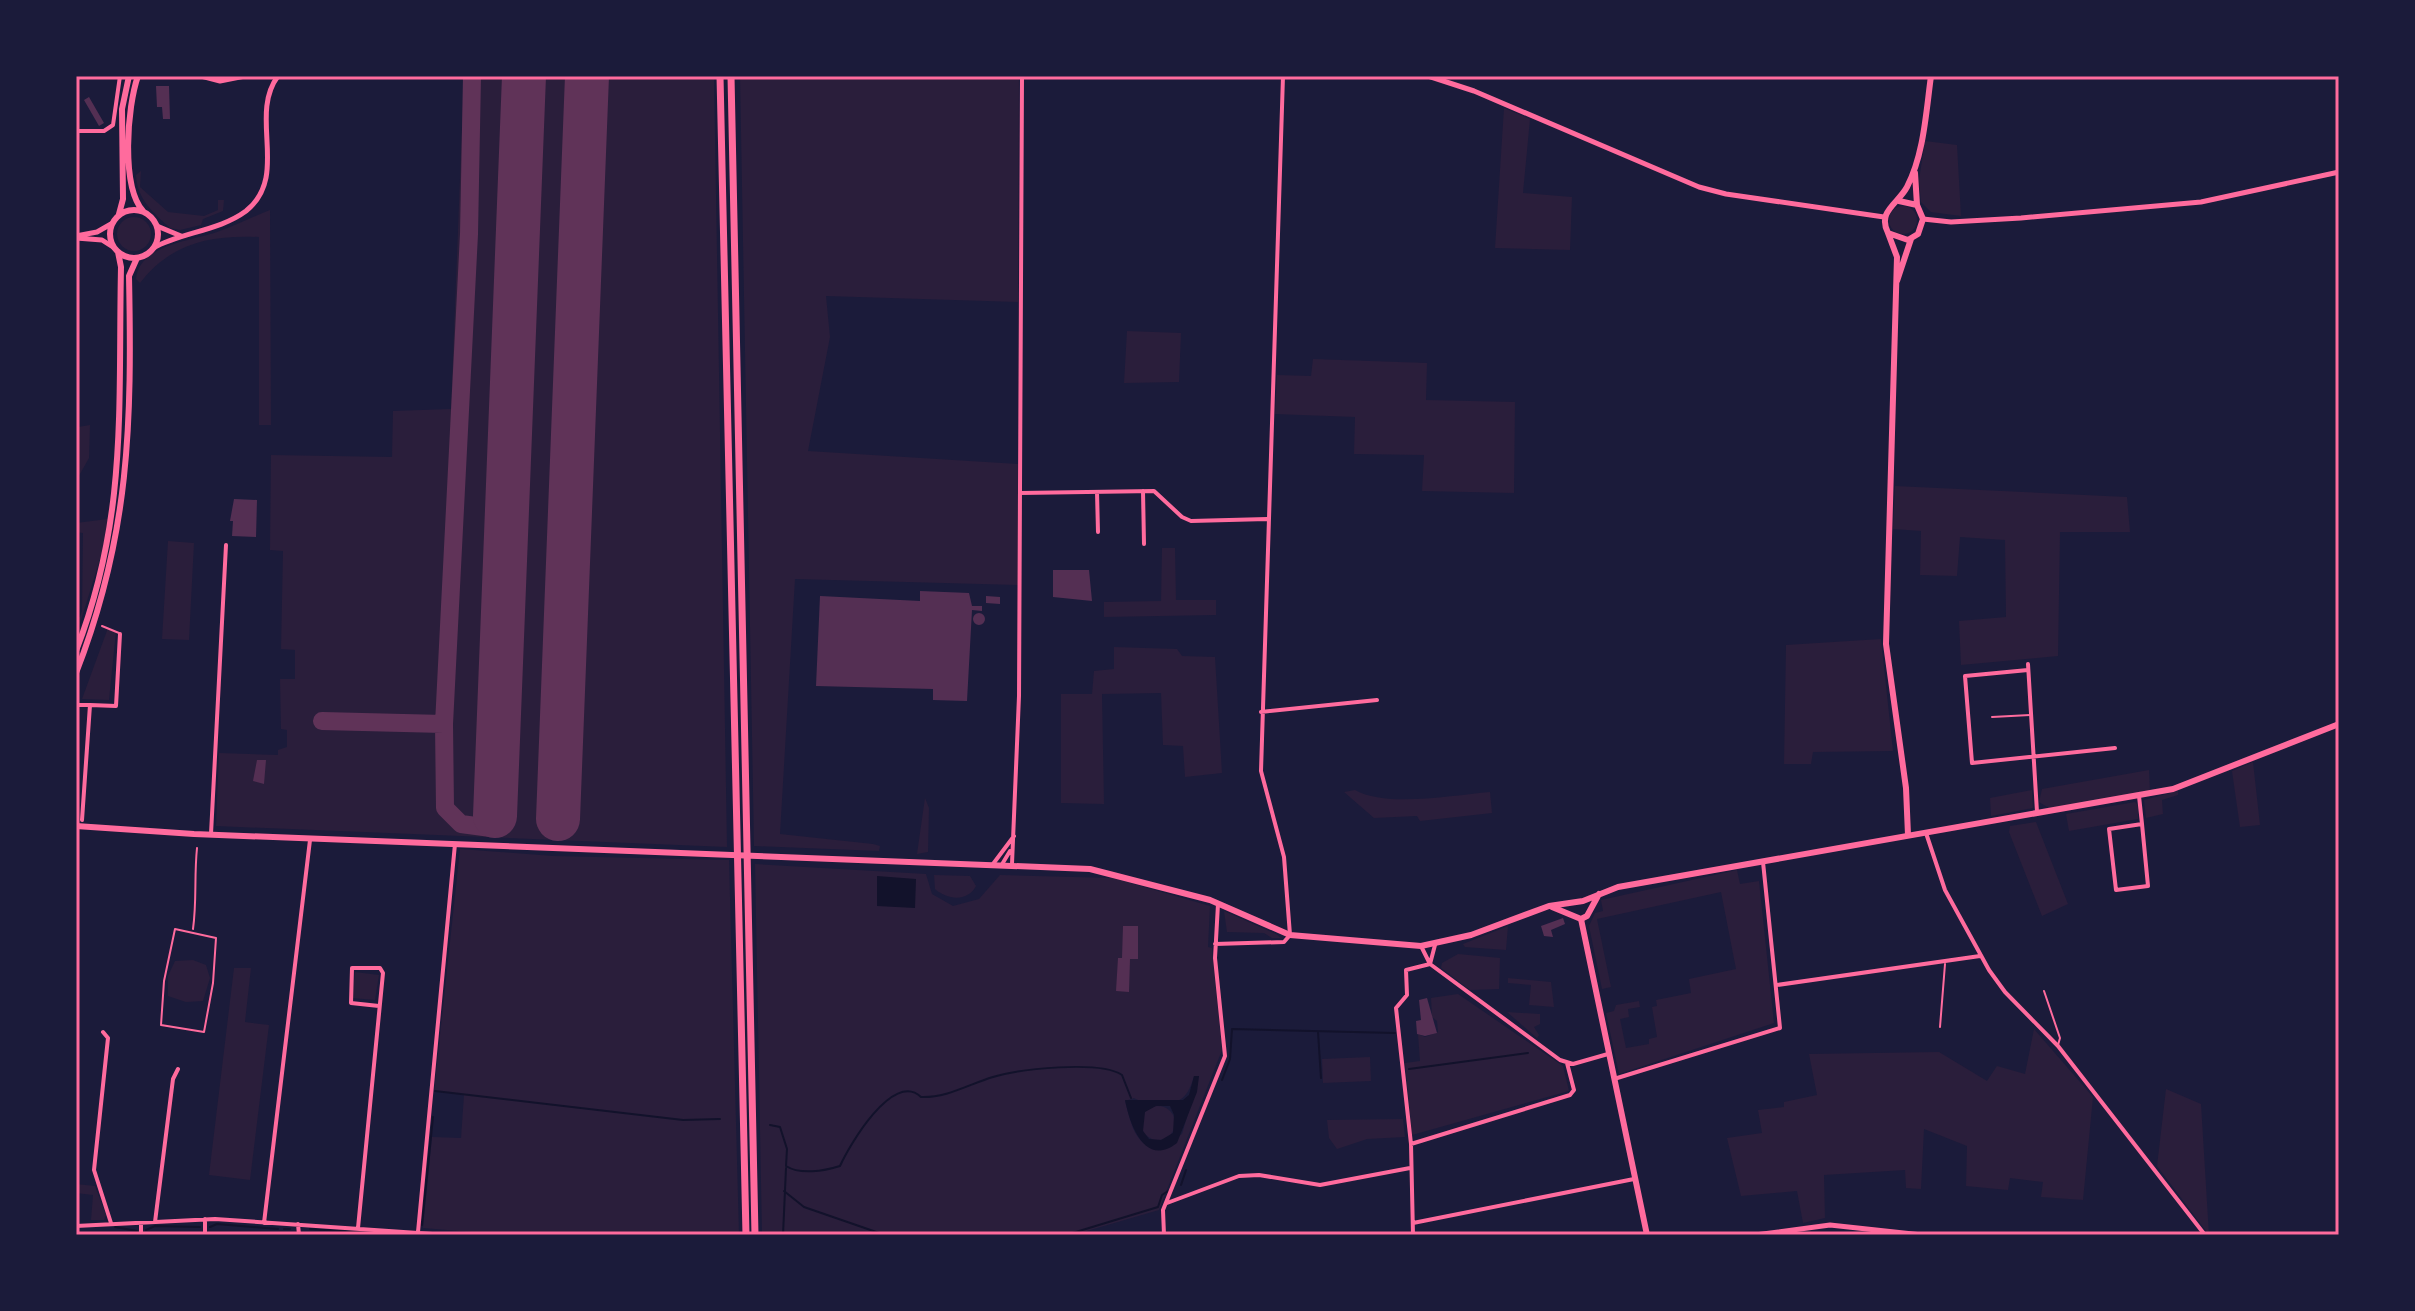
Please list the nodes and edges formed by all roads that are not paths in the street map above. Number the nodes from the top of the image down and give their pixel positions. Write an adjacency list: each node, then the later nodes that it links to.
1 (120, 76): 13 (street)
2 (129, 76): 19 (main road)
3 (138, 76): 18 (main road)
4 (201, 76): 5 (street)
5 (245, 76)
6 (278, 76): 25 (street)
7 (720, 76): 112 (highway)
8 (731, 76): 113 (highway)
9 (1022, 76): 34 (street)
10 (1283, 76): 35 (street)
11 (1428, 76): 20 (street)
12 (1931, 76): 14 (main road)
13 (76, 131)
14 (1915, 166): 16 (main road); 17 (main road)
15 (2339, 172): 21 (street)
16 (1899, 201): 17 (main road); 20 (main road)
17 (1917, 205): 21 (main road)
18 (143, 211): 19 (main road); 23 (main road)
19 (119, 214): 22 (main road)
20 (1884, 217): 24 (main road)
21 (1923, 219): 27 (main road)
22 (111, 224): 26 (street); 29 (main road)
23 (157, 226): 25 (street); 28 (main road)
24 (1888, 233): 27 (main road); 31 (main road)
25 (182, 236): 28 (street)
26 (76, 237): 29 (street)
27 (1912, 238): 31 (main road)
28 (153, 248): 30 (main road)
29 (116, 250): 30 (main road); 41 (main road)
30 (137, 258): 42 (main road)
31 (1896, 285): 59 (main road)
32 (1143, 491): 33 (street); 35 (street); 37 (street)
33 (1097, 492): 34 (street); 36 (street)
34 (1020, 493): 58 (street)
35 (1267, 519): 46 (street)
36 (1098, 532)
37 (1144, 544)
38 (226, 545): 57 (street)
39 (102, 626): 40 (lane)
40 (120, 634): 45 (street)
41 (76, 651)
42 (76, 673)
43 (1377, 700): 46 (street)
44 (76, 705): 45 (street)
45 (90, 705): 55 (street)
46 (1261, 712): 76 (street)
47 (2031, 715): 48 (lane); 51 (street); 51 (street)
48 (1992, 717)
49 (2339, 724): 52 (main road)
50 (2115, 748): 51 (street)
51 (2033, 759): 53 (street)
52 (2139, 796): 53 (main road); 54 (street)
53 (2037, 814): 56 (main road)
54 (2142, 824): 54 (street)
55 (79, 826): 57 (main road)
56 (1926, 832): 59 (main road); 80 (street)
57 (211, 834): 60 (main road)
58 (1015, 834): 63 (street); 65 (street)
59 (1908, 835): 64 (main road)
60 (310, 838): 61 (main road); 101 (street)
61 (455, 844): 65 (main road); 107 (street)
62 (197, 848): 75 (lane)
63 (1011, 850): 65 (street); 66 (street)
64 (1763, 862): 67 (main road); 83 (street)
65 (997, 865): 66 (main road)
66 (1013, 866): 69 (main road)
67 (1599, 894): 68 (main road); 72 (main road)
68 (1583, 901): 70 (main road); 72 (main road)
69 (1218, 904): 76 (main road); 77 (street)
70 (1573, 904): 71 (main road); 73 (main road)
71 (1549, 906): 73 (main road); 78 (main road)
72 (1589, 909): 74 (main road)
73 (1573, 916): 74 (main road)
74 (1581, 919): 89 (main road)
75 (193, 931): 75 (lane)
76 (1290, 935): 77 (street); 79 (main road)
77 (1215, 944): 96 (street)
78 (1435, 945): 79 (main road); 82 (street)
79 (1421, 946): 82 (street)
80 (1980, 956): 81 (street); 88 (street)
81 (1946, 960): 83 (street); 86 (lane)
82 (1430, 964): 90 (street); 93 (street)
83 (1776, 985): 92 (street)
84 (2044, 991): 88 (lane)
85 (379, 1006): 85 (street); 105 (street)
86 (1940, 1027)
87 (103, 1032): 99 (street)
88 (2058, 1046): 119 (street)
89 (1608, 1054): 90 (street); 92 (main road)
90 (1567, 1063): 93 (street)
91 (178, 1069): 98 (street)
92 (1614, 1079): 95 (main road)
93 (1411, 1144): 94 (street)
94 (1410, 1168): 96 (street); 102 (street)
95 (1636, 1179): 102 (street); 116 (main road)
96 (1167, 1203): 114 (street)
97 (205, 1219): 98 (street); 101 (street); 109 (street)
98 (155, 1222): 100 (street)
99 (111, 1223): 100 (street); 104 (street)
100 (141, 1223): 108 (street)
101 (264, 1223): 103 (street)
102 (1413, 1223): 115 (street)
103 (298, 1224): 105 (street); 110 (street)
104 (76, 1226)
105 (358, 1228): 106 (street)
106 (376, 1232): 107 (street)
107 (418, 1232): 111 (street)
108 (141, 1235)
109 (205, 1235)
110 (299, 1235)
111 (447, 1235)
112 (746, 1235)
113 (755, 1235)
114 (1164, 1235)
115 (1413, 1235)
116 (1647, 1235)
117 (1755, 1235): 118 (street)
118 (1922, 1235)
119 (2205, 1235)

